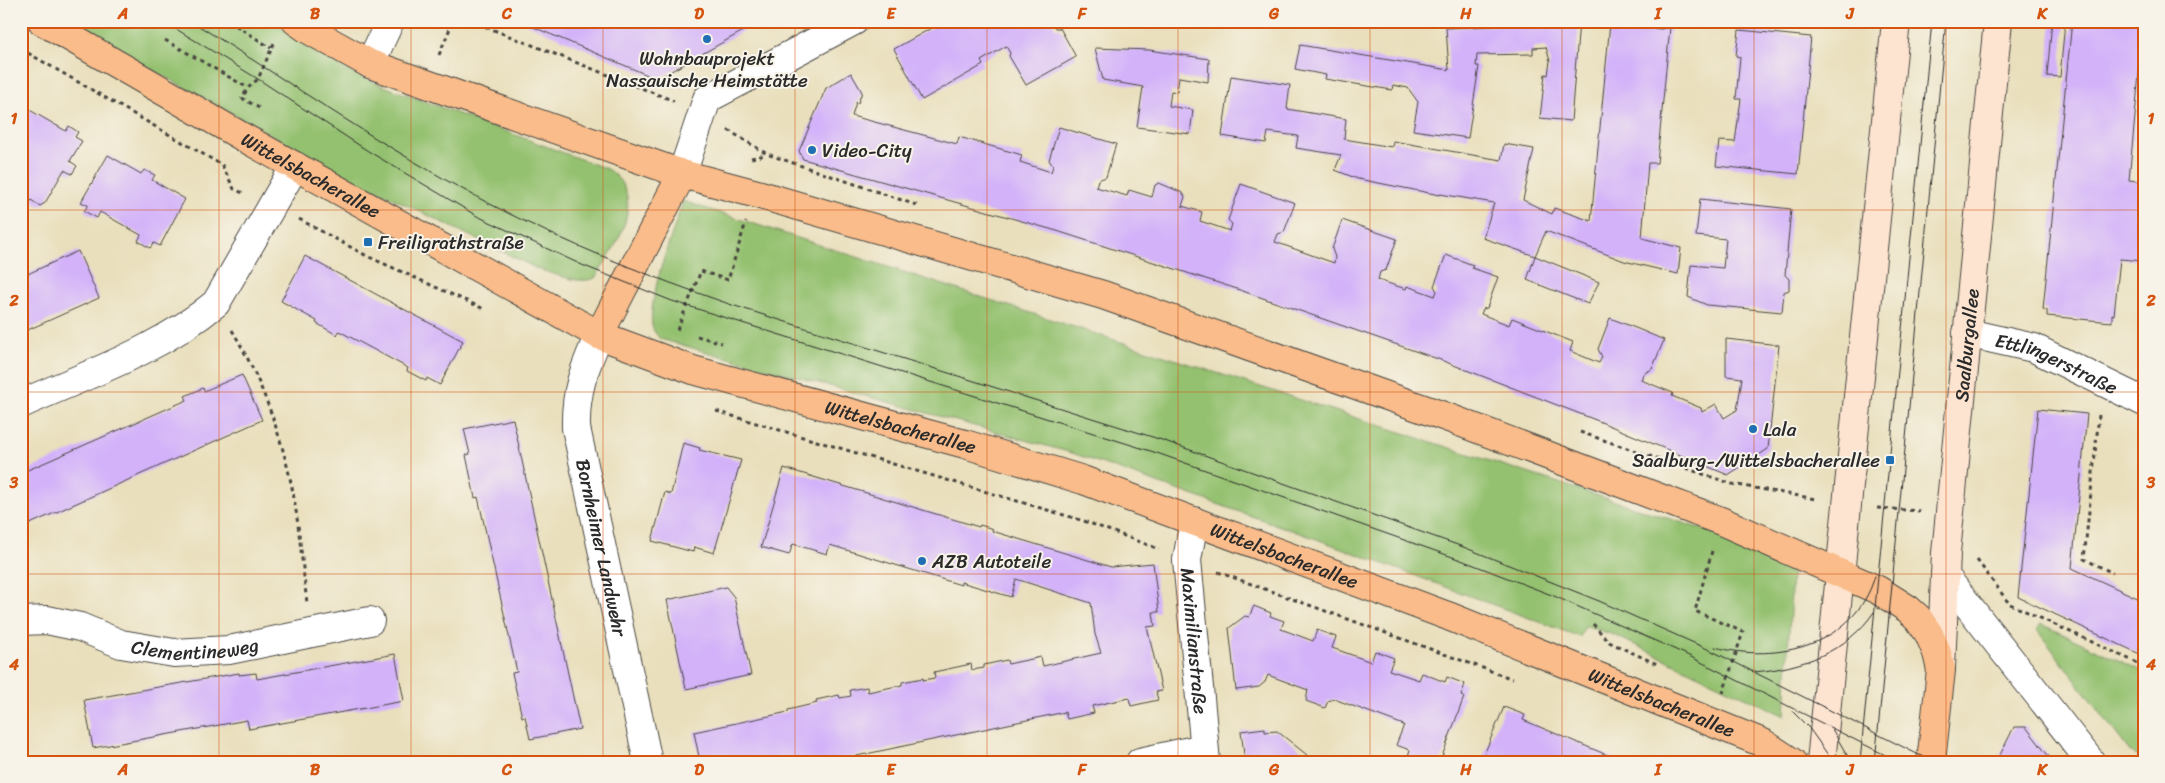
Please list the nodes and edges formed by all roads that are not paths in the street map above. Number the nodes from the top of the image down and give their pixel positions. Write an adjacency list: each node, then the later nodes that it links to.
1 (42, 21): 8 (main road, Wittelsbacherallee)
2 (390, 21): 7 (street)
3 (854, 21): 9 (street)
4 (1896, 21): 15 (main road)
5 (1998, 21): 10 (main road, Saalburgallee)
6 (287, 28): 7 (main road)
7 (370, 64): 9 (main road)
8 (295, 166): 11 (main road, Wittelsbacherallee); 13 (street)
9 (682, 174): 11 (main road); 15 (main road)
10 (1967, 333): 12 (street, Ettlingerstraße); 16 (main road, Saalburgallee)
11 (599, 335): 14 (main road, Wittelsbacherallee); 21 (street, Bornheimer Landwehr)
12 (2144, 402)
13 (21, 404)
14 (1194, 521): 20 (street, Maximilianstraße); 23 (main road, Wittelsbacherallee)
15 (1839, 573): 19 (main road, Saalburgallee); 24 (main road)
16 (1945, 576): 19 (main road, Saalburgallee); 26 (street)
17 (21, 621): 18 (street, Clementineweg)
18 (370, 621)
19 (1941, 670): 25 (main road, Saalburgallee)
20 (1205, 755): 22 (street)
21 (648, 762)
22 (1140, 762)
23 (1792, 762)
24 (1820, 762)
25 (1931, 762)
26 (2091, 762)

